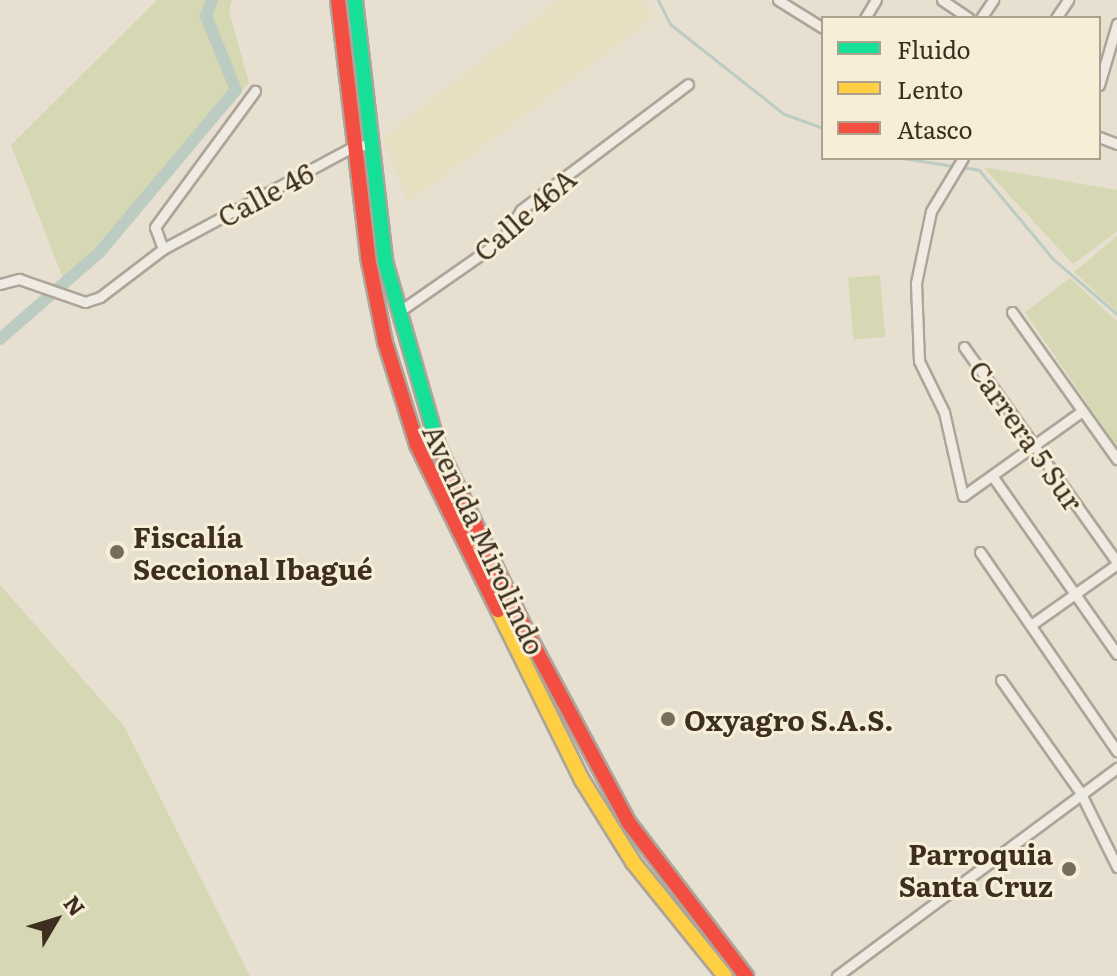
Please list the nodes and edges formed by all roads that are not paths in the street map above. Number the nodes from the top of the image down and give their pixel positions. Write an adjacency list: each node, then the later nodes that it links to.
1 (338, 0): 11 (main road, Avenida Mirolindo)
2 (355, 0): 11 (main road, Avenida Mirolindo)
3 (778, 0): 6 (street)
4 (942, 0): 5 (street)
5 (966, 16)
6 (821, 27)
7 (1116, 31): 8 (street)
8 (1101, 79)
9 (688, 84): 16 (street, Calle 46A)
10 (255, 91): 13 (street)
11 (361, 146): 13 (street, Calle 46); 16 (main road, Avenida Mirolindo); 32 (main road, Avenida Mirolindo)
12 (962, 160): 21 (street)
13 (163, 249): 14 (street, Calle 46)
14 (0, 284)
15 (1012, 312): 18 (street)
16 (397, 313): 33 (main road, Avenida Mirolindo)
17 (964, 347): 19 (street, Carrera 5 Sur)
18 (1082, 411): 19 (street); 20 (street)
19 (1035, 446): 21 (street); 23 (street, Carrera 5 Sur)
20 (1117, 459)
21 (993, 477): 24 (street)
22 (980, 552): 25 (street)
23 (1117, 563): 24 (street)
24 (1075, 594): 25 (street); 26 (street)
25 (1031, 625): 28 (street)
26 (1117, 654)
27 (1001, 680): 30 (street)
28 (1117, 751)
29 (1117, 768): 30 (street)
30 (1080, 792): 31 (street); 34 (street)
31 (1117, 867)
32 (725, 976)
33 (746, 976)
34 (837, 976)

